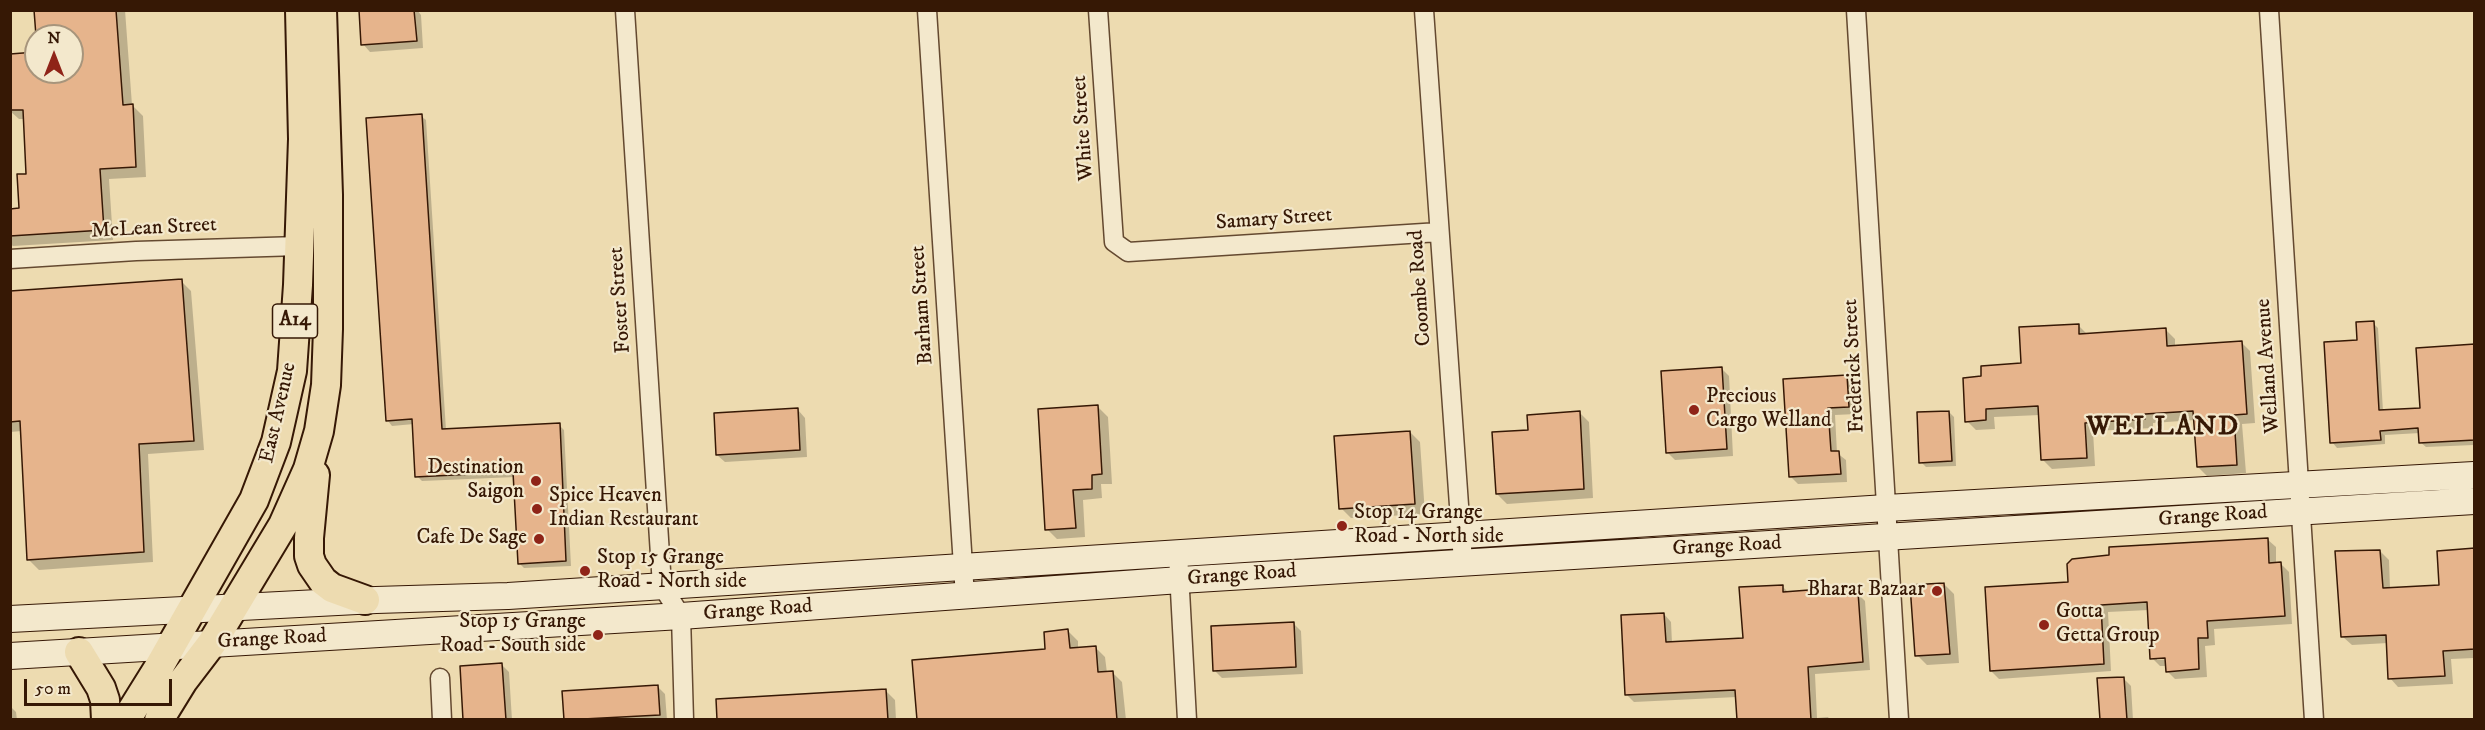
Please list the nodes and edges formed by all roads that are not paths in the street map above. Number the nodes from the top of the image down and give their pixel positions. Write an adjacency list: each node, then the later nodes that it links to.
1 (300, 10): 11 (main road, East Avenue / A14)
2 (322, 10): 13 (main road, East Avenue / A14)
3 (625, 10): 25 (street, Foster Street)
4 (927, 10): 23 (street, Barham Street)
5 (1098, 10): 10 (street, White Street)
6 (1424, 10): 9 (street, Coombe Road)
7 (1856, 10): 17 (street, Frederick Street)
8 (2269, 10): 15 (street, Welland Avenue)
9 (1439, 232): 10 (street, Samary Street); 19 (street, Coombe Road)
10 (1114, 242)
11 (299, 246): 12 (street, McLean Street); 28 (main road, East Avenue / A14)
12 (10, 259)
13 (316, 440): 27 (main road); 28 (main road, East Avenue / A14)
14 (2475, 475): 15 (main road, Grange Road)
15 (2299, 485): 17 (main road, Grange Road); 18 (street, Welland Avenue)
16 (2475, 501): 18 (main road, Grange Road)
17 (1886, 508): 19 (main road, Grange Road); 20 (street, Frederick Street)
18 (2301, 511): 20 (main road, Grange Road); 42 (street, Welland Avenue)
19 (1461, 536): 21 (main road, Grange Road); 22 (street, Coombe Road)
20 (1888, 538): 22 (main road, Grange Road); 41 (street, Frederick Street)
21 (1178, 554): 23 (main road, Grange Road); 24 (street)
22 (1463, 562): 24 (main road, Grange Road)
23 (962, 566): 25 (main road, Grange Road); 26 (street, Barham Street)
24 (1180, 580): 26 (main road, Grange Road); 40 (street)
25 (662, 586): 27 (main road, Grange Road); 29 (street)
26 (965, 597): 29 (main road, Grange Road)
27 (365, 600): 28 (main road, Grange Road)
28 (213, 609): 30 (main road, Grange Road); 31 (main road, East Avenue / A14); 31 (main road, East Avenue / A14)
29 (681, 616): 31 (main road, Grange Road); 39 (street)
30 (10, 619)
31 (191, 645): 32 (main road, Grange Road); 36 (main road, A14); 37 (main road, A14)
32 (79, 652): 33 (main road, Grange Road); 35 (main road)
33 (10, 656)
34 (440, 678): 38 (street)
35 (106, 720)
36 (126, 720)
37 (159, 720)
38 (442, 720)
39 (684, 720)
40 (1187, 720)
41 (1899, 720)
42 (2314, 720)

